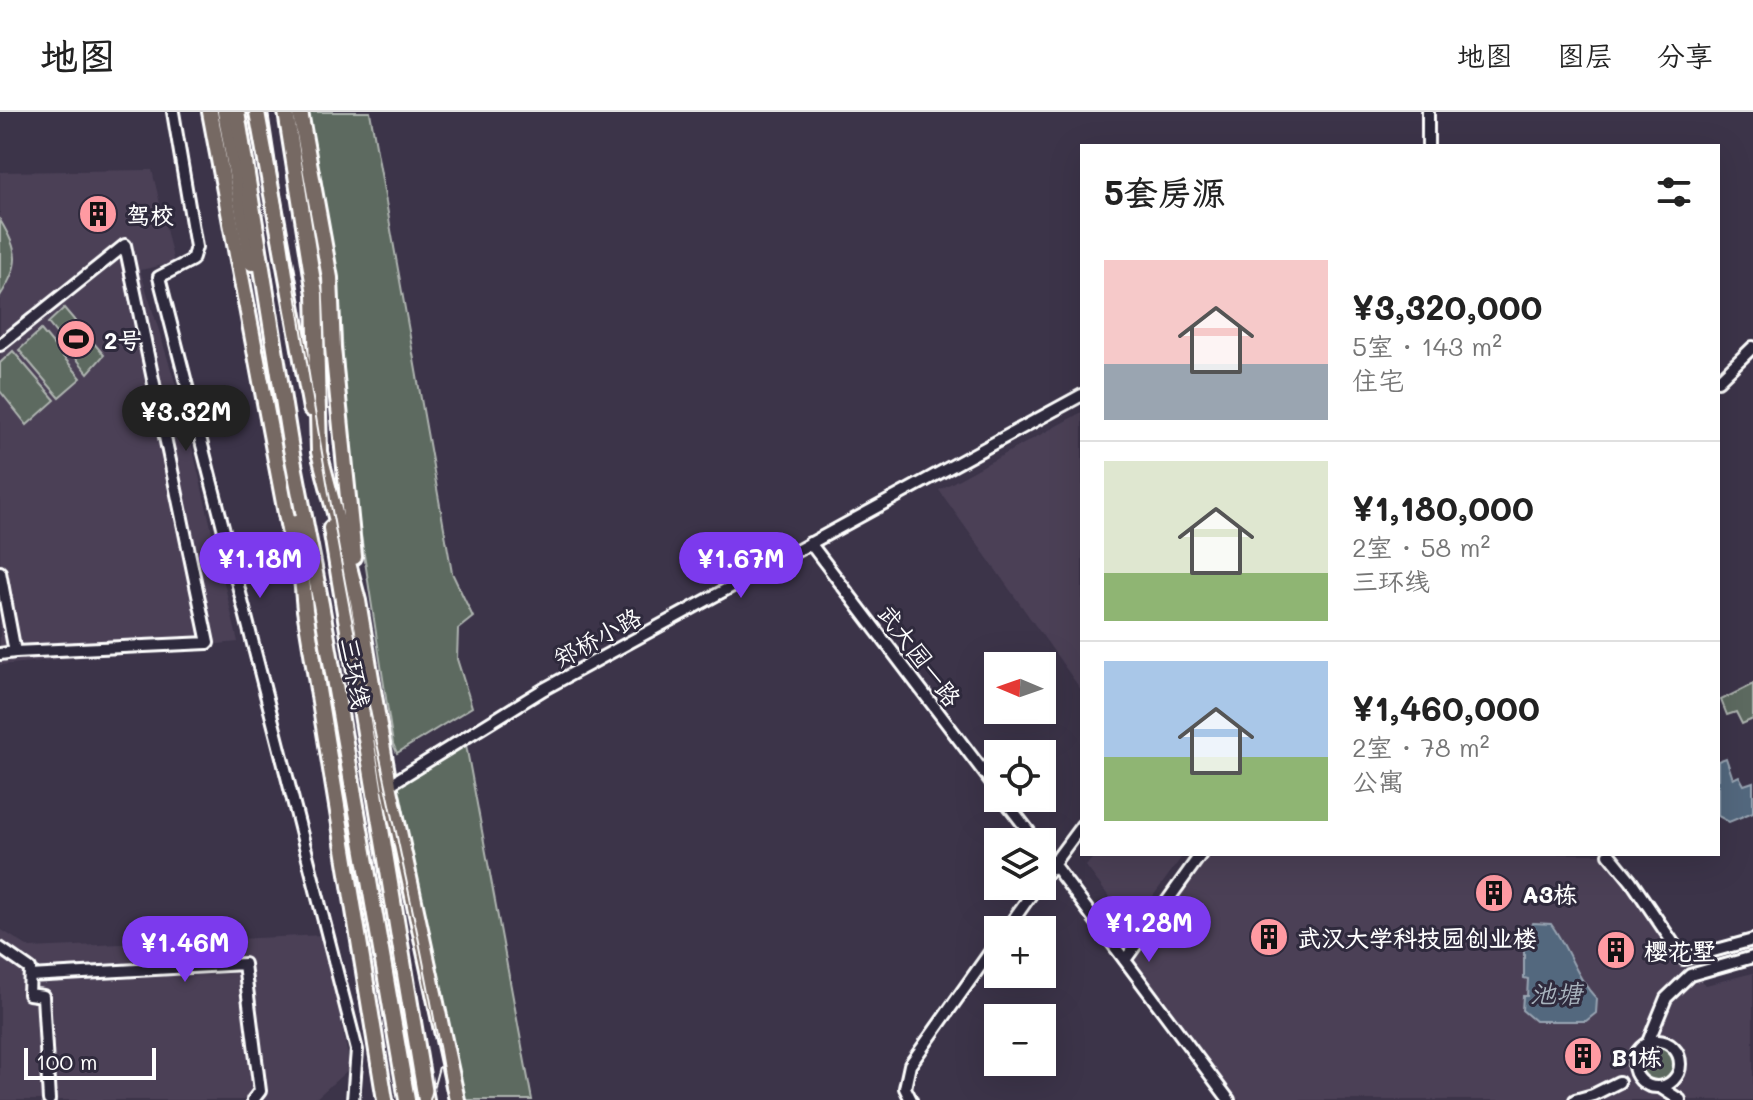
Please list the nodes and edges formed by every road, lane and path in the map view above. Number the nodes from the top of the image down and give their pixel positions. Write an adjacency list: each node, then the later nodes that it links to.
1 (173, 112): 51 (street)
2 (210, 112): 10 (highway)
3 (225, 112): 8 (highway)
4 (237, 112): 17 (highway, 三环线)
5 (257, 112): 18 (highway, 三环线)
6 (1428, 112): 9 (street)
7 (290, 113): 11 (highway); 14 (highway)
8 (228, 132): 10 (highway); 17 (highway)
9 (1428, 144)
10 (238, 257): 22 (highway)
11 (311, 270): 14 (highway); 18 (highway)
12 (0, 345): 23 (street)
13 (1753, 347): 15 (street)
14 (333, 348): 21 (highway)
15 (1720, 379)
16 (1080, 396): 19 (street, 郑桥小路)
17 (291, 449): 22 (highway); 53 (highway, 三环线)
18 (319, 452): 21 (highway); 54 (highway, 三环线)
19 (810, 543): 25 (street, 武大园一路); 26 (street, 郑桥小路)
20 (0, 572): 23 (street)
21 (358, 601): 26 (highway)
22 (306, 615): 52 (highway)
23 (15, 652): 24 (street)
24 (0, 654)
25 (984, 773)
26 (389, 785): 55 (highway)
27 (1014, 812): 28 (street)
28 (1026, 828)
29 (1080, 828): 32 (street)
30 (1200, 856): 37 (street)
31 (1611, 856): 34 (street)
32 (1056, 859)
33 (1056, 867): 37 (street)
34 (1753, 940)
35 (0, 948): 39 (street)
36 (1753, 957): 40 (street)
37 (1125, 960): 57 (street)
38 (984, 961): 56 (street)
39 (30, 976): 49 (street); 50 (street)
40 (1657, 1025): 41 (street); 42 (street)
41 (1648, 1042): 42 (street); 43 (street)
42 (1671, 1045): 44 (street)
43 (1634, 1058): 45 (street); 46 (street)
44 (1678, 1073): 47 (street); 48 (street)
45 (1619, 1082): 46 (street); 58 (street)
46 (1645, 1084): 47 (street)
47 (1660, 1087): 48 (street)
48 (1678, 1098)
49 (49, 1100)
50 (253, 1100)
51 (353, 1100)
52 (385, 1100)
53 (407, 1100)
54 (426, 1100)
55 (457, 1100)
56 (911, 1100)
57 (1229, 1100)
58 (1575, 1100)

